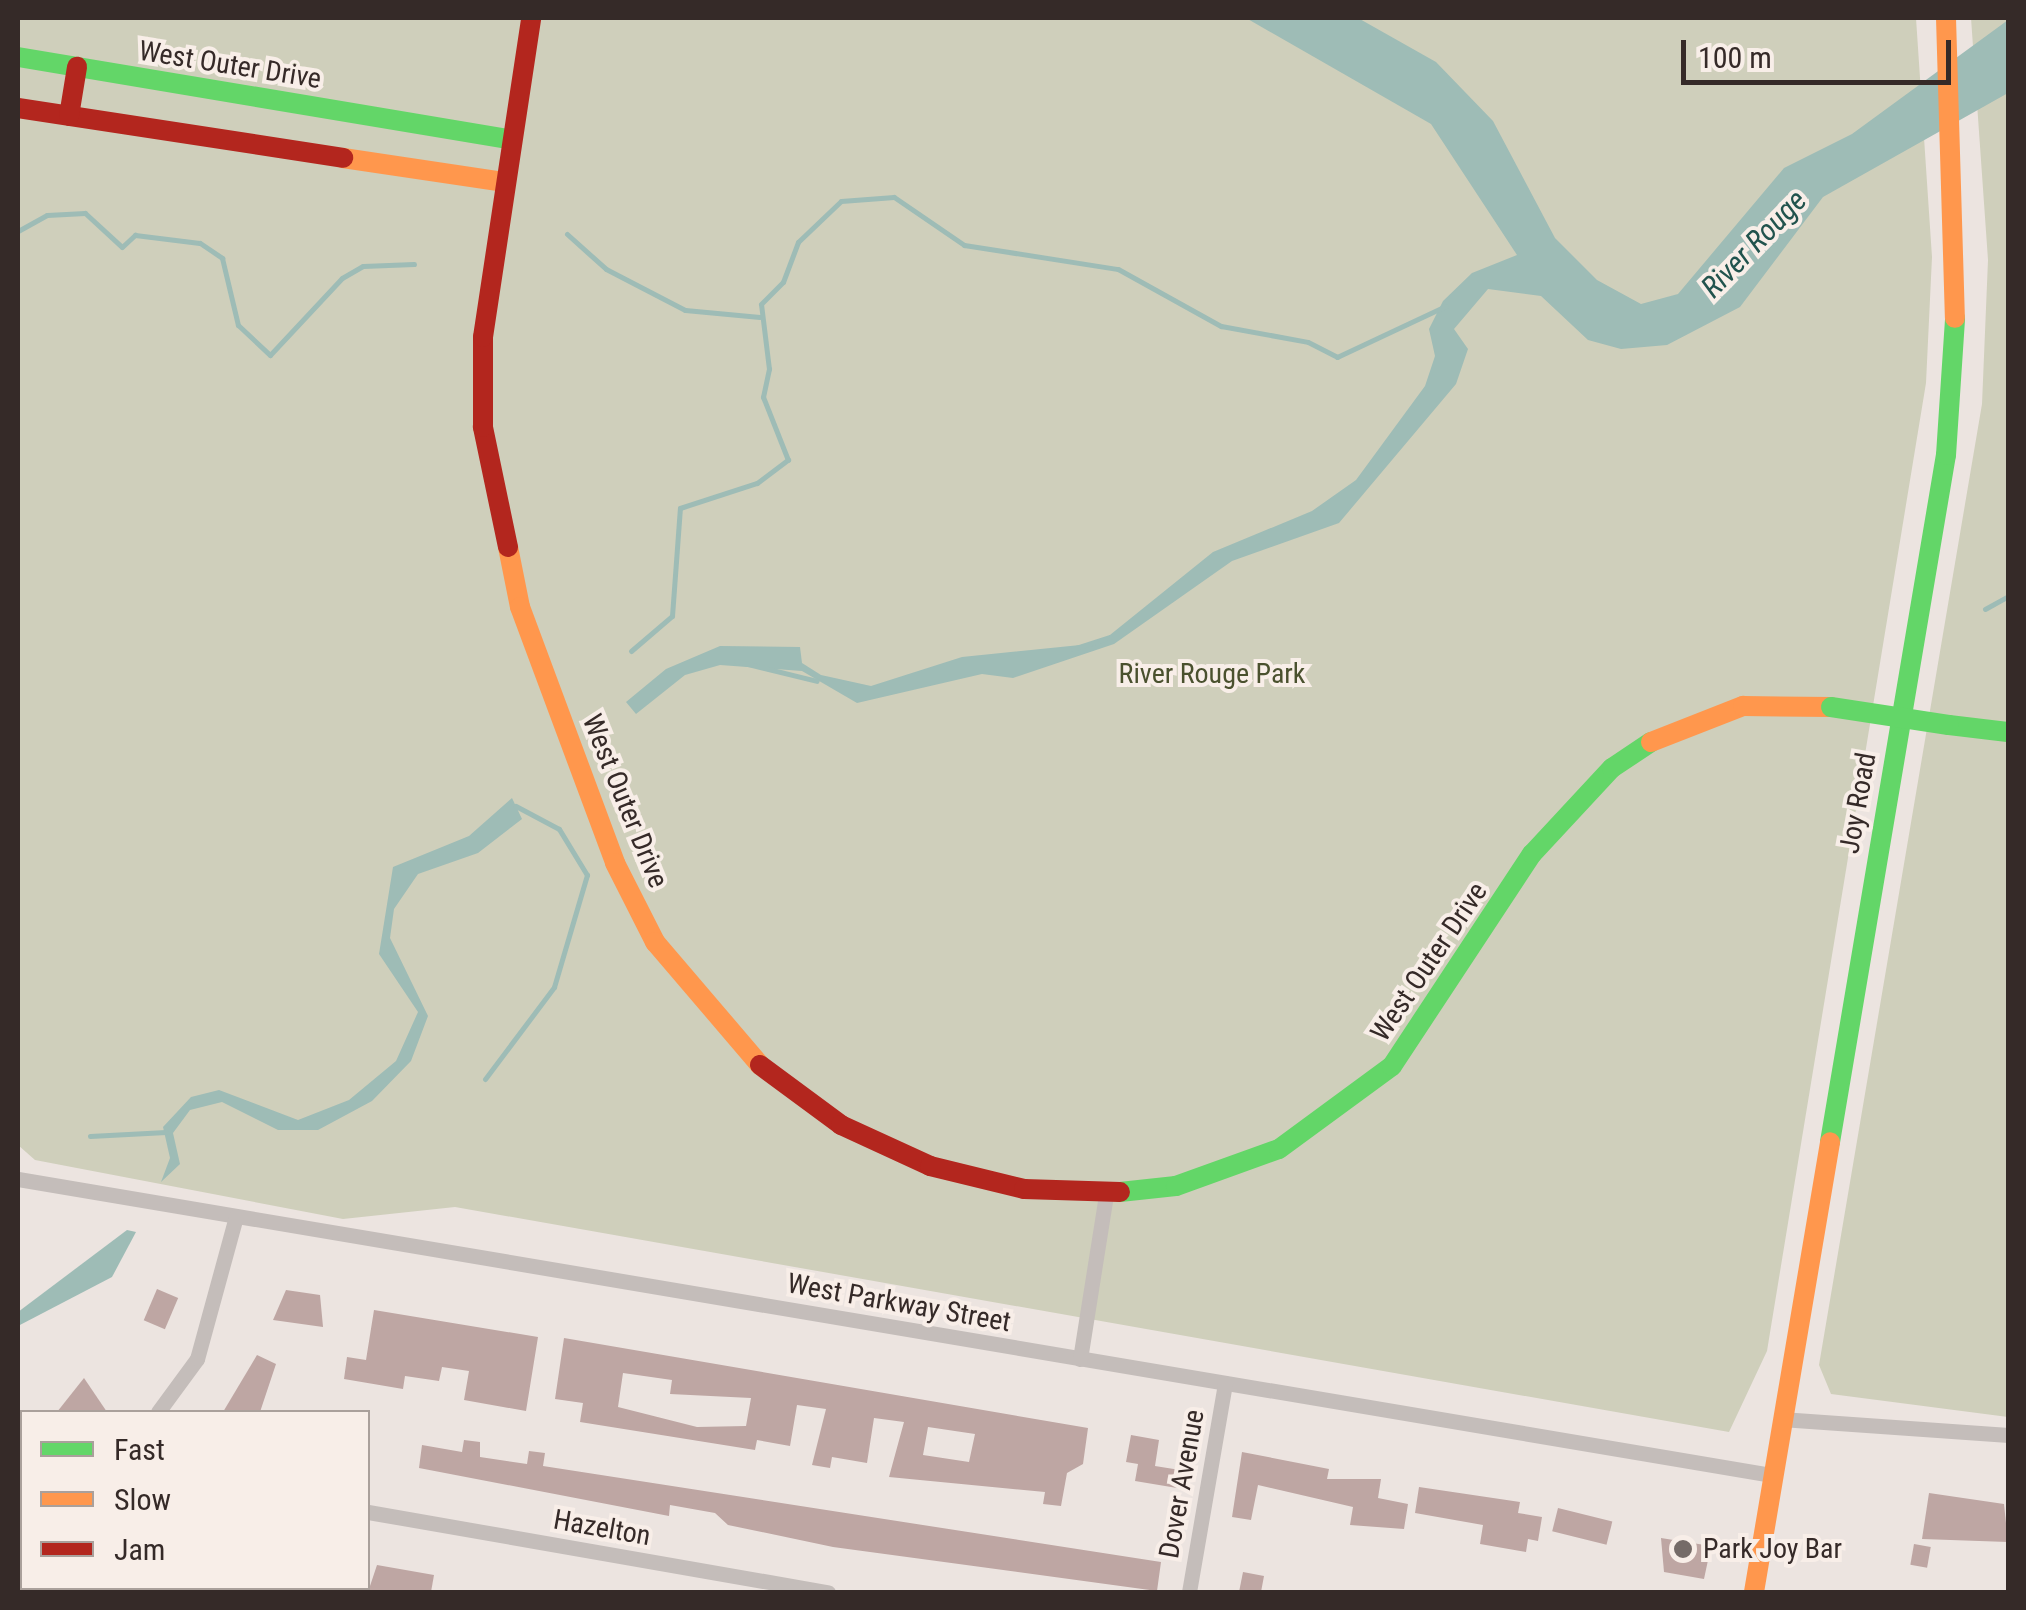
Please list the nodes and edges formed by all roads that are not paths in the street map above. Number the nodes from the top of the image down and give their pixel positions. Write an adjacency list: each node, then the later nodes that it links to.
1 (530, 18): 7 (main road)
2 (1946, 18): 16 (main road, Joy Road)
3 (18, 57): 4 (main road, West Outer Drive)
4 (77, 67): 6 (main road); 7 (main road, West Outer Drive)
5 (18, 108): 6 (main road)
6 (69, 116): 8 (main road)
7 (510, 139): 8 (main road, West Outer Drive)
8 (503, 182): 11 (main road, West Outer Drive)
9 (2008, 732): 11 (main road, West Outer Drive, bridge)
10 (18, 1179): 12 (street, West Parkway Street)
11 (1106, 1194): 13 (street)
12 (236, 1216): 13 (street, West Parkway Street); 15 (street)
13 (1080, 1359): 14 (street, West Parkway Street)
14 (1225, 1383): 18 (street, West Parkway Street); 21 (street, Dover Avenue)
15 (159, 1410)
16 (1781, 1419): 17 (street); 18 (main road, Joy Road)
17 (2008, 1435)
18 (1772, 1475): 22 (main road, Joy Road)
19 (370, 1512): 20 (street, Hazelton)
20 (828, 1592)
21 (1189, 1592)
22 (1754, 1592)

